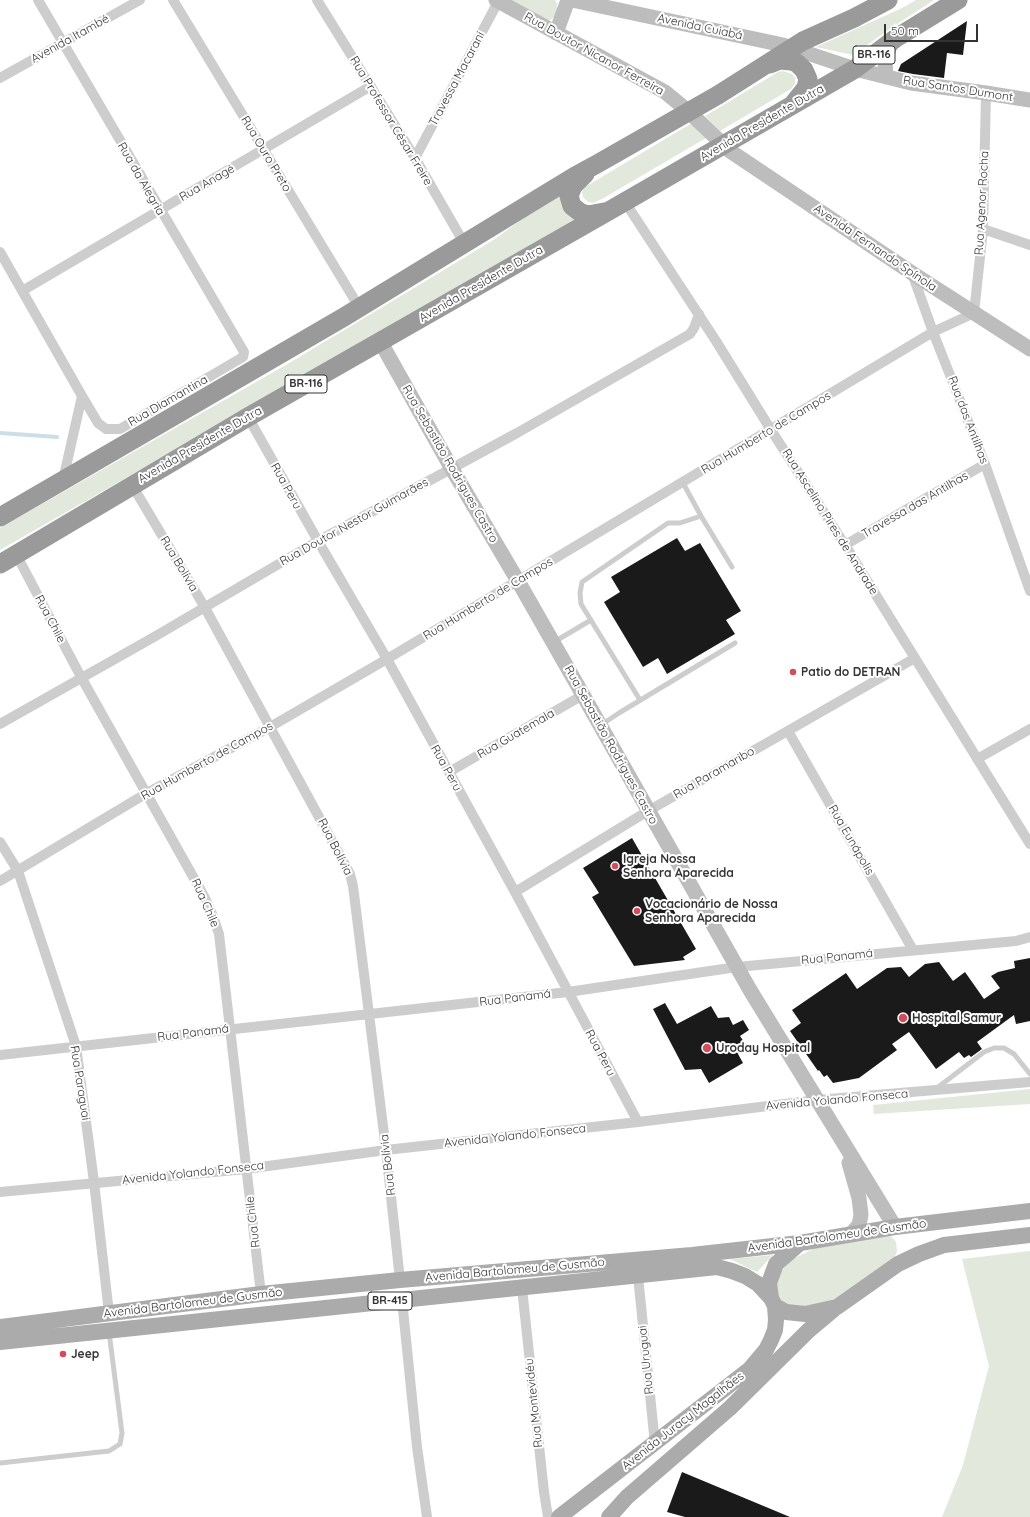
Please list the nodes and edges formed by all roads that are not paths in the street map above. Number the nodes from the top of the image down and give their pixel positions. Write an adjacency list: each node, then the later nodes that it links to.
1 (38, 0): 11 (street, Rua da Alegria)
2 (140, 0): 11 (street, Avenida Itambé)
3 (173, 0): 25 (street, Rua Ouro Preto)
4 (317, 0): 19 (street, Rua Professor César Freire)
5 (498, 0): 10 (street, Rua Doutor Nicanor Ferreira); 26 (street, Travessa Macarani)
6 (568, 0): 10 (street)
7 (572, 0): 13 (street, Avenida Cuiabá)
8 (888, 0): 13 (highway)
9 (958, 0): 12 (highway, Avenida Presidente Dutra / BR-116)
10 (556, 34): 23 (street, Rua Doutor Nicanor Ferreira)
11 (63, 43): 18 (street, Avenida Itambé); 29 (street, Rua da Alegria)
12 (891, 43): 16 (highway, Avenida Presidente Dutra / BR-116); 17 (street, Rua Santos Dumont)
13 (792, 48): 14 (street, Avenida Cuiabá); 15 (highway)
14 (827, 60): 16 (street, Rua Santos Dumont)
15 (763, 67): 22 (highway); 23 (highway)
16 (855, 69): 17 (street, Rua Santos Dumont); 22 (highway, Avenida Presidente Dutra / BR-116)
17 (886, 77): 20 (street, Rua Santos Dumont)
18 (0, 78)
19 (371, 86): 25 (street, Rua Anagé); 26 (street, Rua Professor César Freire)
20 (986, 93): 21 (street, Rua Santos Dumont); 30 (street, Rua Agenor Rocha)
21 (1030, 100)
22 (789, 108): 24 (highway, Avenida Presidente Dutra)
23 (688, 111): 24 (street, Rua Doutor Nicanor Ferreira); 27 (highway)
24 (723, 144): 28 (highway, Avenida Presidente Dutra); 34 (street, Avenida Fernando Spínola)
25 (264, 150): 29 (street, Rua Anagé); 36 (street, Rua Ouro Preto)
26 (415, 158): 31 (street, Rua Professor César Freire)
27 (597, 164): 28 (highway); 31 (highway)
28 (620, 205): 38 (street, Rua Ascelino Pires de Andrade); 40 (highway, Avenida Presidente Dutra / BR-116)
29 (160, 210): 35 (street, Rua Anagé); 42 (street, Rua da Alegria)
30 (983, 229): 32 (street); 37 (street, Rua Agenor Rocha)
31 (464, 243): 36 (highway)
32 (1030, 245)
33 (0, 252): 35 (street, Rua Diamantina)
34 (912, 273): 37 (street, Avenida Fernando Spínola); 39 (street, Rua das Antilhas)
35 (22, 291): 43 (street, Rua Diamantina)
36 (359, 307): 48 (highway)
37 (974, 313): 39 (street, Rua Humberto de Campos); 41 (street, Avenida Fernando Spínola)
38 (698, 314): 45 (street, Rua Ascelino Pires de Andrade); 47 (street, Rua Doutor Nestor Guimarães)
39 (933, 332): 45 (street, Rua Humberto de Campos); 46 (street, Rua das Antilhas)
40 (380, 342): 44 (highway, Avenida Presidente Dutra / BR-116); 47 (street, Rua Sebastião Rodrigues Castro)
41 (1030, 349)
42 (243, 358): 43 (street, Rua Diamantina)
43 (82, 396): 48 (street)
44 (248, 417): 50 (highway, Avenida Presidente Dutra / BR-116); 53 (street, Rua Peru)
45 (771, 430): 49 (street, Rua Humberto de Campos); 54 (street, Rua Ascelino Pires de Andrade)
46 (985, 464): 54 (street, Travessa das Antilhas); 57 (street, Rua das Antilhas)
47 (452, 469): 53 (street, Rua Doutor Nestor Guimarães); 58 (street, Rua Sebastião Rodrigues Castro)
48 (62, 480): 52 (highway)
49 (683, 483): 51 (lane); 58 (street, Rua Humberto de Campos)
50 (132, 485): 55 (highway, Avenida Presidente Dutra / BR-116); 60 (street, Rua Bolívia)
51 (701, 516): 56 (lane); 61 (lane)
52 (0, 517)
53 (318, 541): 60 (street, Rua Doutor Nestor Guimarães); 65 (street, Rua Peru)
54 (845, 545): 64 (street, Rua Ascelino Pires de Andrade)
55 (8, 559): 66 (street, Rua Chile)
56 (732, 567)
57 (1026, 571): 59 (street, Rua das Antilhas)
58 (518, 581): 62 (street, Rua Sebastião Rodrigues Castro); 65 (street, Rua Humberto de Campos)
59 (1030, 591)
60 (204, 606): 66 (street, Rua Doutor Nestor Guimarães); 71 (street, Rua Bolívia)
61 (591, 620): 62 (lane); 68 (lane)
62 (553, 643): 67 (street, Rua Sebastião Rodrigues Castro)
63 (735, 643): 68 (lane)
64 (915, 658): 73 (street, Rua Paramaribo); 74 (street, Rua Ascelino Pires de Andrade)
65 (387, 659): 71 (street, Rua Humberto de Campos); 75 (street, Rua Peru)
66 (81, 677): 69 (street, Rua Doutor Nestor Guimarães); 76 (street, Rua Chile)
67 (583, 695): 70 (street, Rua Sebastião Rodrigues Castro); 75 (street, Rua Guatemala)
68 (640, 700): 70 (lane)
69 (0, 724)
70 (601, 726): 77 (street, Rua Sebastião Rodrigues Castro)
71 (270, 727): 76 (street, Rua Humberto de Campos); 87 (street, Rua Bolívia)
72 (1030, 729): 74 (street)
73 (788, 731): 77 (street, Rua Paramaribo); 84 (street, Rua Eunápolis)
74 (977, 759): 79 (street, Rua Ascelino Pires de Andrade)
75 (449, 772): 82 (street, Rua Peru)
76 (147, 793): 80 (street, Rua Humberto de Campos); 88 (street, Rua Chile)
77 (648, 811): 82 (street, Rua Paramaribo); 85 (street, Rua Sebastião Rodrigues Castro)
78 (0, 842): 80 (street, Rua Paraguai)
79 (1030, 844)
80 (18, 872): 81 (street, Rua Humberto de Campos); 89 (street, Rua Paraguai)
81 (0, 881)
82 (515, 892): 86 (street, Rua Peru)
83 (1030, 937): 84 (street, Rua Panamá)
84 (913, 950): 85 (street, Rua Panamá)
85 (737, 968): 86 (street, Rua Panamá); 94 (street, Rua Sebastião Rodrigues Castro)
86 (568, 992): 87 (street, Rua Panamá); 95 (street, Rua Peru)
87 (369, 1015): 88 (street, Rua Panamá); 97 (street, Rua Bolívia)
88 (229, 1029): 89 (street, Rua Panamá); 98 (street, Rua Chile)
89 (76, 1046): 90 (street, Rua Panamá); 99 (street, Rua Paraguai)
90 (0, 1055)
91 (1030, 1074): 93 (lane)
92 (1030, 1082): 93 (street, Avenida Yolando Fonseca)
93 (933, 1091): 94 (street, Avenida Yolando Fonseca)
94 (817, 1100): 95 (street, Avenida Yolando Fonseca); 96 (street, Rua Sebastião Rodrigues Castro)
95 (638, 1122): 97 (street, Avenida Yolando Fonseca)
96 (845, 1146): 102 (street, Rua Sebastião Rodrigues Castro); 103 (street, Rua Sebastião Rodrigues Castro)
97 (386, 1150): 98 (street, Avenida Yolando Fonseca); 107 (street, Rua Bolívia)
98 (246, 1168): 99 (street, Avenida Yolando Fonseca); 109 (street, Rua Chile)
99 (94, 1182): 100 (street, Avenida Yolando Fonseca); 113 (street, Rua Paraguai)
100 (0, 1192)
101 (1030, 1211): 102 (main road, Avenida Bartolomeu de Gusmão)
102 (895, 1227): 103 (main road, Avenida Bartolomeu de Gusmão)
103 (852, 1234): 105 (main road, Avenida Bartolomeu de Gusmão)
104 (1030, 1235): 112 (main road, Avenida Juracy Magalhães)
105 (800, 1243): 107 (main road, Avenida Bartolomeu de Gusmão); 111 (main road, Avenida Juracy Magalhães)
106 (638, 1276): 108 (main road, Avenida Bartolomeu de Gusmão / BR-415); 111 (main road, Avenida Bartolomeu de Gusmão / BR-415); 117 (street, Rua Uruguai)
107 (400, 1280): 109 (main road, Avenida Bartolomeu de Gusmão)
108 (522, 1288): 110 (main road, Avenida Bartolomeu de Gusmão / BR-415); 120 (street, Rua Montevidéu)
109 (261, 1294): 113 (main road, Avenida Bartolomeu de Gusmão)
110 (402, 1300): 115 (main road, Avenida Bartolomeu de Gusmão / BR-415); 119 (street)
111 (773, 1302): 112 (main road); 117 (main road, Avenida Juracy Magalhães)
112 (837, 1307): 122 (main road, Avenida Juracy Magalhães)
113 (109, 1313): 114 (main road, Avenida Bartolomeu de Gusmão)
114 (0, 1327)
115 (109, 1331): 116 (main road, Avenida Bartolomeu de Gusmão / BR-415); 118 (lane)
116 (0, 1342)
117 (655, 1444): 121 (main road, Avenida Juracy Magalhães)
118 (0, 1462)
119 (427, 1517)
120 (548, 1517)
121 (559, 1517)
122 (609, 1517)

